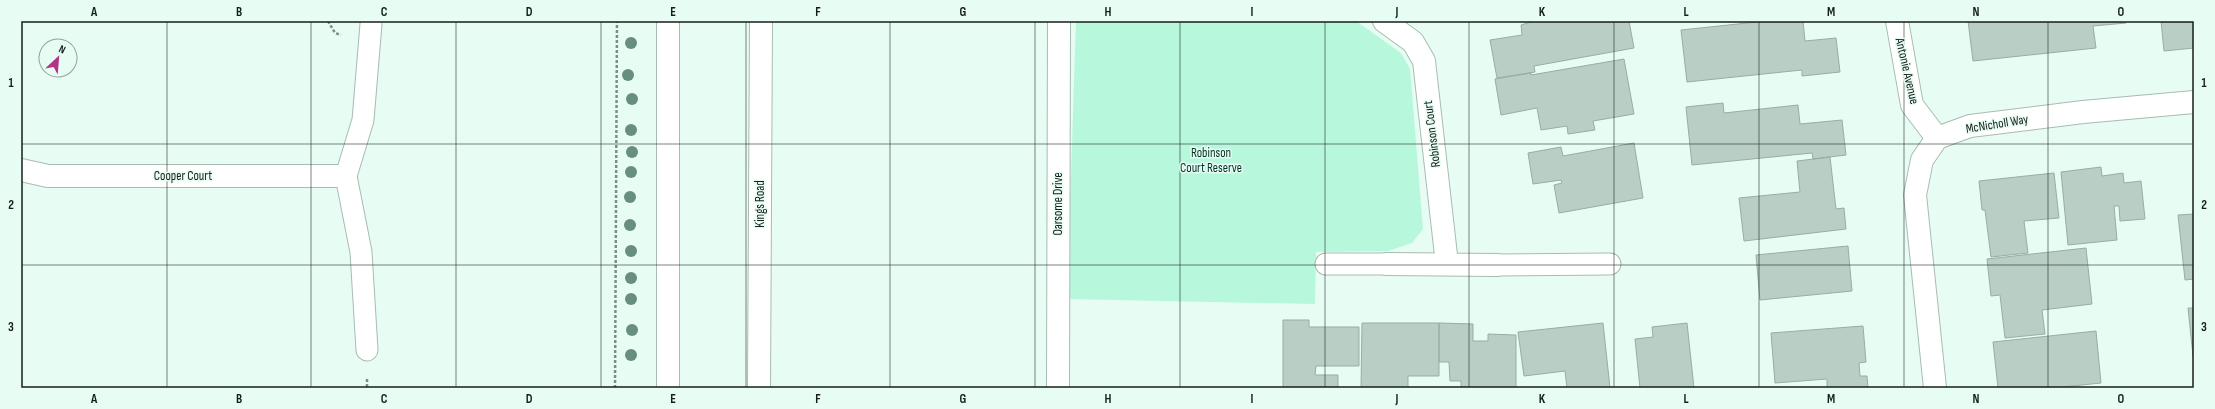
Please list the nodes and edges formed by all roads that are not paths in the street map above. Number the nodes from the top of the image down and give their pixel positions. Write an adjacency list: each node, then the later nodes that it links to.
1 (668, 21): 17 (street)
2 (761, 21): 18 (street, Kings Road)
3 (1059, 21): 19 (street, Oarsome Drive)
4 (1384, 21): 13 (street, Robinson Court)
5 (1897, 21): 8 (street, Antonie Avenue)
6 (371, 24): 10 (lane)
7 (2194, 102): 8 (street, McNicholl Way)
8 (1937, 138): 20 (street)
9 (21, 170): 10 (street, Cooper Court)
10 (346, 176): 16 (lane)
11 (1326, 264): 12 (lane)
12 (1387, 264): 13 (street)
13 (1447, 264): 15 (street)
14 (1610, 264): 15 (lane)
15 (1497, 265)
16 (367, 350)
17 (668, 388)
18 (759, 388)
19 (1058, 388)
20 (1936, 388)

